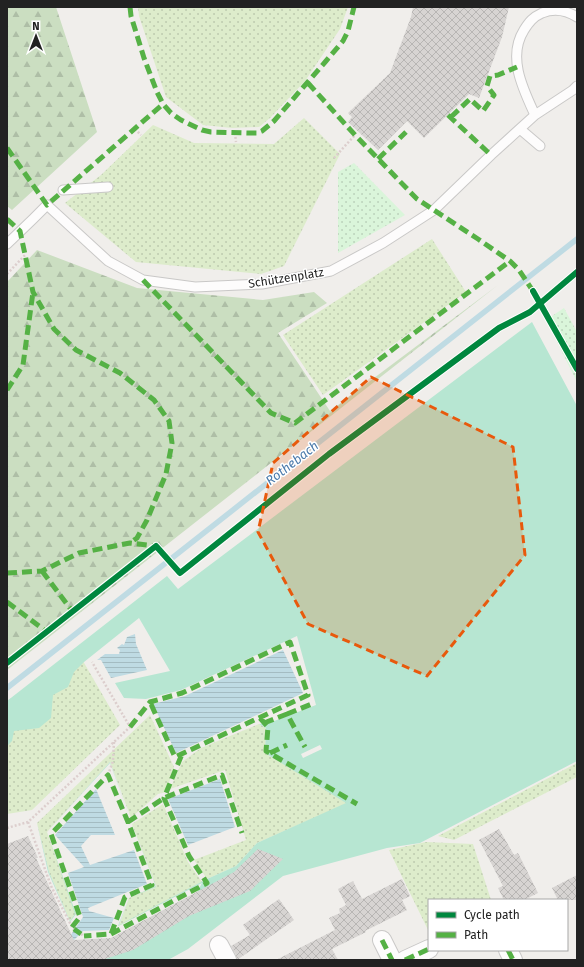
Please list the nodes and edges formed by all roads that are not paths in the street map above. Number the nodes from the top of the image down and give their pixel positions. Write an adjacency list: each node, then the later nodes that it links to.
1 (577, 17): 3 (lane)
2 (577, 86): 3 (lane, Schützenplatz)
3 (535, 115): 4 (lane, Schützenplatz)
4 (520, 129): 5 (lane); 8 (lane, Schützenplatz)
5 (540, 146)
6 (108, 187): 7 (lane)
7 (63, 190)
8 (7, 244)
9 (382, 940): 12 (street)
10 (428, 949): 13 (street)
11 (508, 951): 14 (street)
12 (392, 960)
13 (405, 960)
14 (513, 960)

